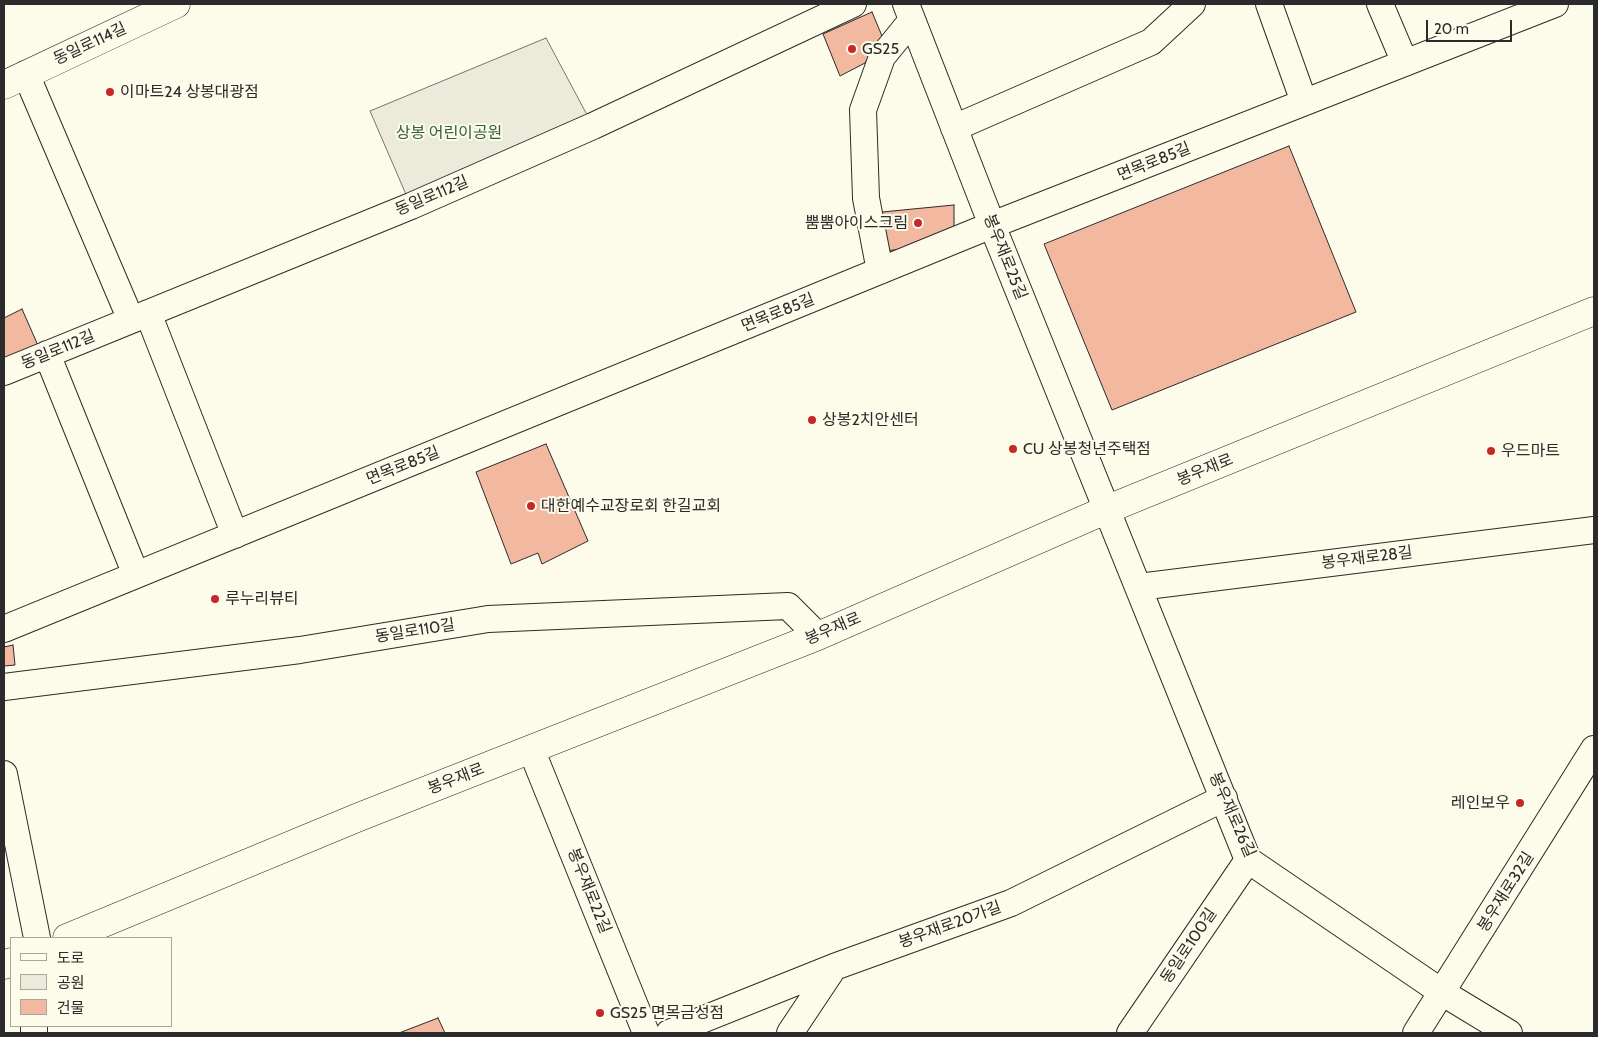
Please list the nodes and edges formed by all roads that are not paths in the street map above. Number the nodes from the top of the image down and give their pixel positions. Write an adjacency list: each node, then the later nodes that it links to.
1 (176, 4): 9 (street, 동일로114길)
2 (853, 4): 15 (street, 동일로112길)
3 (1192, 4): 11 (street)
4 (1269, 4): 10 (street)
5 (1380, 4): 8 (street)
6 (1555, 4): 8 (street, 면목로85길)
7 (909, 12): 11 (street, 봉우재로25길); 13 (street)
8 (1405, 62): 10 (street, 면목로85길)
9 (15, 79): 15 (street)
10 (1304, 102): 12 (street, 면목로85길)
11 (954, 128): 12 (street, 봉우재로25길)
12 (992, 226): 13 (street, 면목로85길); 18 (street, 봉우재로25길)
13 (880, 271): 20 (street, 면목로85길)
14 (1594, 311): 18 (street, 봉우재로)
15 (140, 317): 16 (street, 동일로112길); 20 (street)
16 (48, 354): 17 (street, 동일로112길); 21 (street)
17 (4, 372)
18 (1108, 509): 22 (street, 봉우재로26길); 24 (street, 봉우재로)
19 (1594, 530): 22 (street, 봉우재로28길)
20 (235, 535): 21 (street, 면목로85길)
21 (136, 575): 23 (street, 면목로85길)
22 (1139, 587): 29 (street, 봉우재로26길)
23 (4, 629)
24 (818, 636): 25 (street, 동일로110길); 26 (street, 봉우재로)
25 (4, 687)
26 (531, 749): 32 (street, 봉우재로); 35 (street, 봉우재로22길)
27 (1594, 749): 34 (street, 봉우재로32길)
28 (4, 774): 31 (street)
29 (1224, 798): 30 (street, 봉우재로26길); 33 (street, 봉우재로20가길)
30 (1248, 860): 34 (street, 봉우재로26길); 38 (street, 동일로100길)
31 (37, 937)
32 (69, 937)
33 (834, 968): 36 (street, 봉우재로20가길); 37 (street)
34 (1443, 993): 39 (street, 봉우재로32길); 40 (street, 봉우재로26길)
35 (646, 1033)
36 (669, 1033)
37 (790, 1033)
38 (1130, 1033)
39 (1416, 1033)
40 (1510, 1033)

